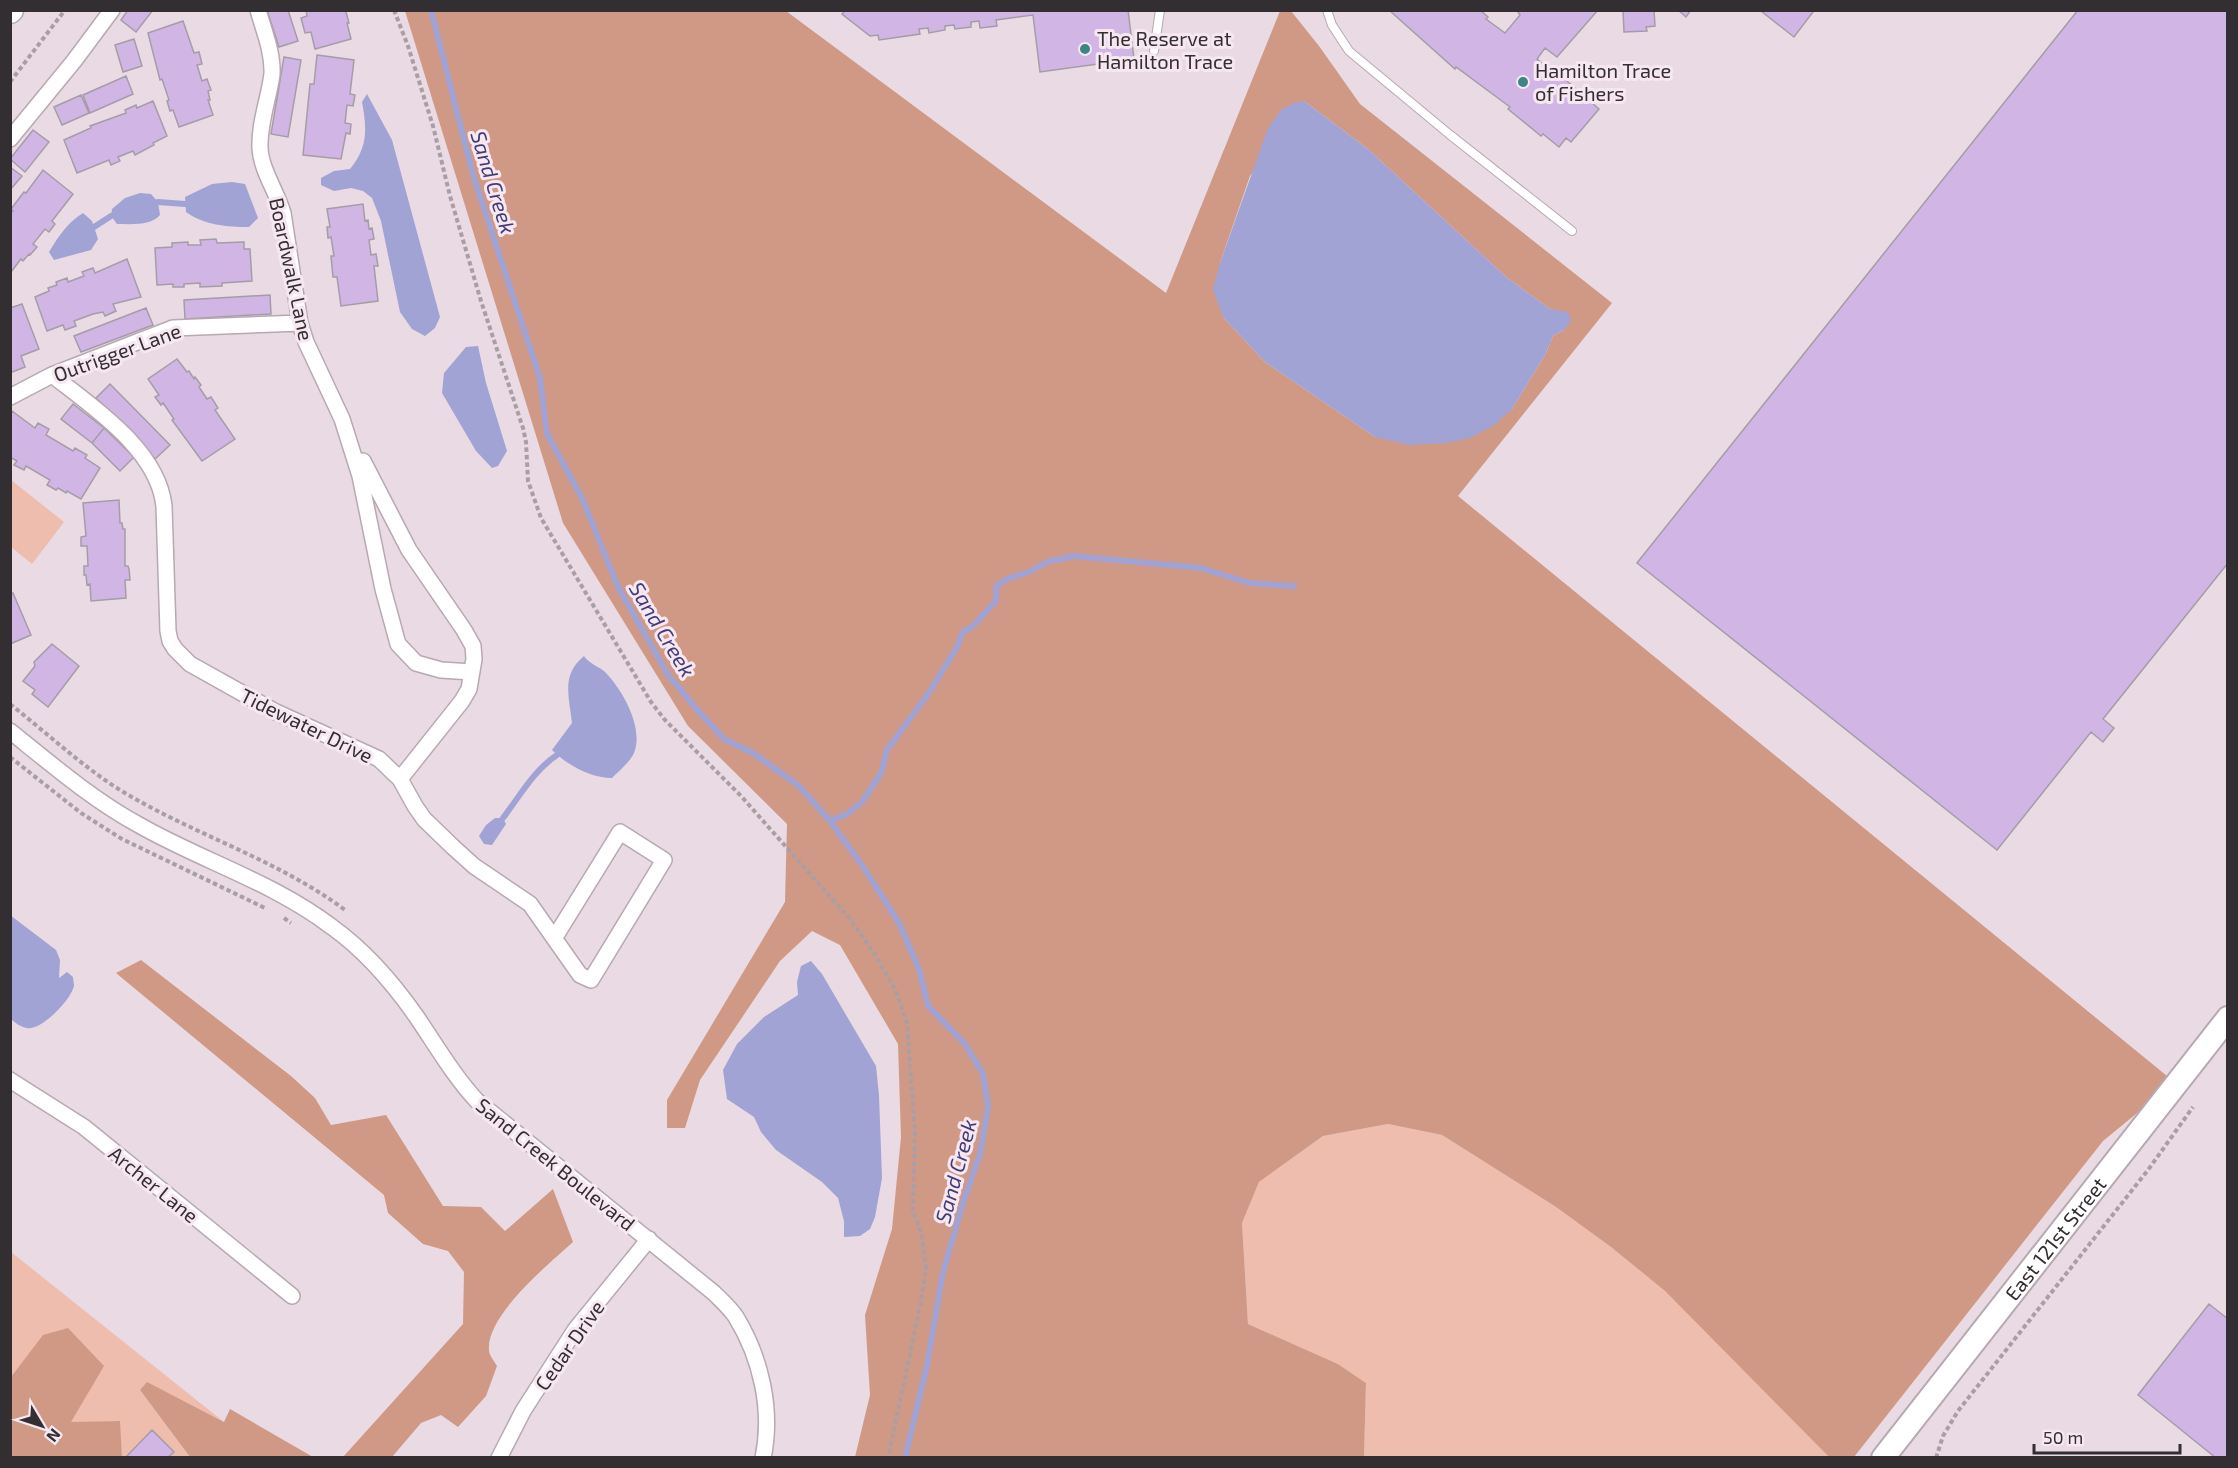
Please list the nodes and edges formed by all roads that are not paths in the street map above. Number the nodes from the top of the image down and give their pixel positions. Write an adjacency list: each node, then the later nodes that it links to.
1 (112, 10): 6 (street)
2 (258, 10): 8 (street, Boardwalk Lane)
3 (1160, 10): 5 (lane)
4 (1327, 10): 7 (lane)
5 (1154, 51)
6 (10, 139)
7 (1572, 231)
8 (300, 322): 9 (street, Outrigger Lane); 11 (street, Boardwalk Lane)
9 (52, 375): 10 (street, Outrigger Lane); 14 (street, Tidewater Drive)
10 (10, 397)
11 (342, 419): 12 (street, Boardwalk Lane); 12 (street, Boardwalk Lane)
12 (472, 672): 14 (street, Boardwalk Lane)
13 (10, 731): 18 (street, Sand Creek Boulevard)
14 (400, 779): 15 (street, Tidewater Drive)
15 (555, 937): 15 (street, Tidewater Drive)
16 (2228, 1018): 22 (street, East 121st Street)
17 (10, 1080): 19 (street, Archer Lane)
18 (649, 1239): 20 (street, Cedar Drive); 21 (street, Sand Creek Boulevard)
19 (292, 1296)
20 (499, 1458)
21 (763, 1458)
22 (1883, 1458)

